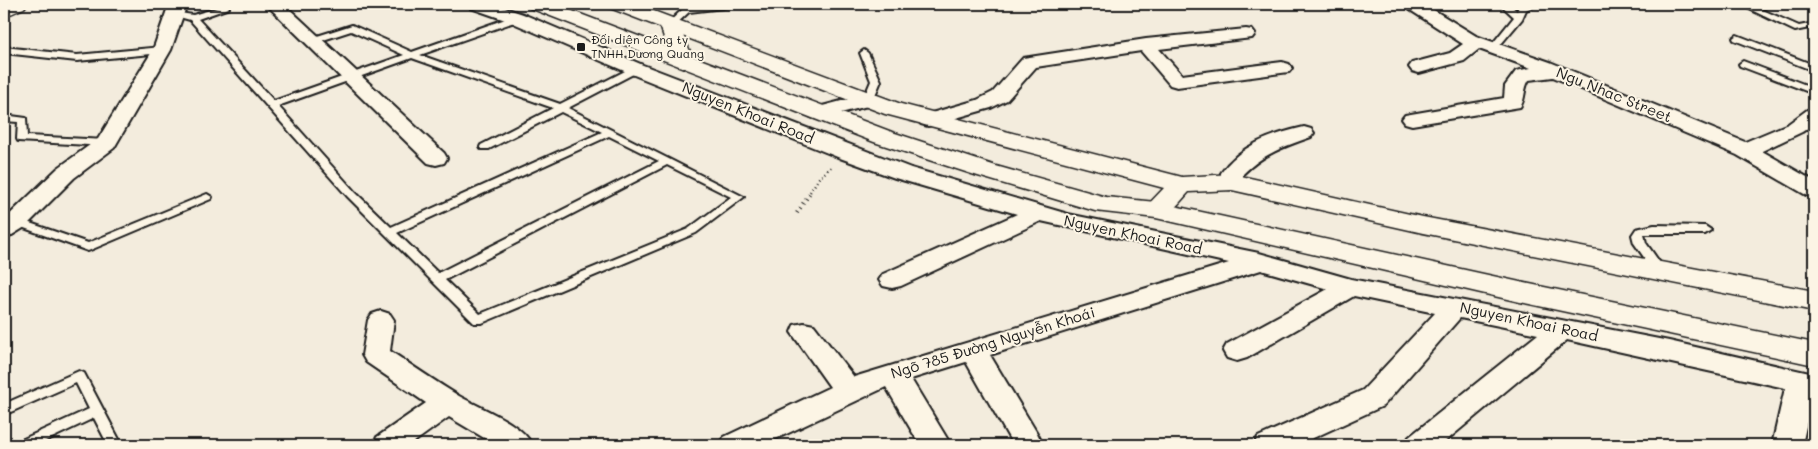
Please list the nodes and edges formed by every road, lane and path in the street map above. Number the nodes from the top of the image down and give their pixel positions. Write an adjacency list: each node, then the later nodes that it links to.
1 (17, 4): 12 (main road)
2 (223, 4): 13 (lane)
3 (274, 4): 19 (street)
4 (477, 4): 11 (street, Nguyen Khoai Road)
5 (617, 4): 15 (main road)
6 (740, 4): 15 (lane)
7 (1413, 4): 21 (street, Ngu Nhac Street)
8 (1504, 4): 14 (lane)
9 (1535, 4): 14 (lane)
10 (1743, 4): 16 (lane)
11 (527, 11): 25 (lane); 26 (main road, Nguyen Khoai Road); 31 (street, Nguyen Khoai Road)
12 (4, 12)
13 (182, 12): 23 (street); 36 (lane)
14 (1519, 17): 21 (lane)
15 (670, 25): 26 (main road); 35 (main road)
16 (1814, 25)
17 (1246, 34): 20 (street)
18 (1737, 38): 30 (lane)
19 (314, 40): 25 (lane); 33 (street)
20 (1146, 45): 29 (street); 42 (street)
21 (1485, 45): 28 (street); 32 (street, Ngu Nhac Street)
22 (4, 50): 23 (lane)
23 (162, 50): 45 (street)
24 (864, 53): 35 (lane)
25 (412, 54): 33 (lane); 37 (lane)
26 (683, 61): 38 (main road, Nguyen Khoai Road)
27 (1743, 64): 34 (lane)
28 (1419, 67)
29 (1282, 68)
30 (1814, 68)
31 (636, 69): 37 (lane); 48 (street, Nguyen Khoai Road)
32 (1556, 71): 41 (street); 47 (street, Ngu Nhac Street)
33 (350, 77): 36 (lane); 49 (street)
34 (1814, 90)
35 (868, 100): 38 (street); 42 (main road)
36 (272, 105): 60 (lane)
37 (561, 108): 43 (lane); 46 (lane)
38 (818, 114): 55 (main road, Nguyen Khoai Road)
39 (1814, 114): 47 (street)
40 (4, 118): 45 (lane)
41 (1412, 119)
42 (928, 120): 52 (main road)
43 (610, 132): 50 (lane); 60 (lane)
44 (1304, 133): 51 (street)
45 (106, 143): 58 (street)
46 (486, 147)
47 (1745, 150): 53 (street, Ngu Nhac Street)
48 (848, 153): 56 (path); 57 (street, Nguyen Khoai Road)
49 (436, 158)
50 (667, 161): 63 (lane); 63 (lane)
51 (1232, 182): 52 (main road); 62 (main road)
52 (1182, 186): 55 (main road, Nguyen Khoai Road)
53 (1814, 190)
54 (207, 197): 58 (lane)
55 (1156, 210): 73 (main road, Nguyen Khoai Road)
56 (797, 213)
57 (1038, 213): 61 (street, Nguyen Khoai Road); 64 (street)
58 (11, 226)
59 (1704, 230): 62 (lane)
60 (389, 232): 63 (lane)
61 (1259, 262): 65 (street, Nguyen Khoai Road); 71 (street, Ngõ 785 Đường Nguyễn Khoái)
62 (1659, 270): 66 (main road)
63 (437, 279)
64 (892, 280)
65 (1350, 286): 67 (street, Nguyen Khoai Road); 72 (street)
66 (1814, 301)
67 (1455, 307): 69 (street, Nguyen Khoai Road); 87 (street)
68 (381, 320): 77 (street)
69 (1562, 328): 75 (street, Nguyen Khoai Road); 88 (street)
70 (804, 332): 76 (street)
71 (973, 350): 74 (street, Ngõ 785 Đường Nguyễn Khoái); 80 (street)
72 (1237, 352)
73 (1814, 354)
74 (893, 374): 76 (street, Ngõ 785 Đường Nguyễn Khoái); 86 (street)
75 (1808, 382): 89 (street)
76 (849, 391): 85 (street, Ngõ 785 Đường Nguyễn Khoái)
77 (448, 404): 83 (street); 84 (street)
78 (4, 410): 79 (lane)
79 (97, 411): 81 (lane); 82 (lane)
80 (1026, 442)
81 (24, 445)
82 (115, 445)
83 (388, 445)
84 (518, 445)
85 (735, 445)
86 (936, 445)
87 (1269, 445)
88 (1420, 445)
89 (1787, 445)

